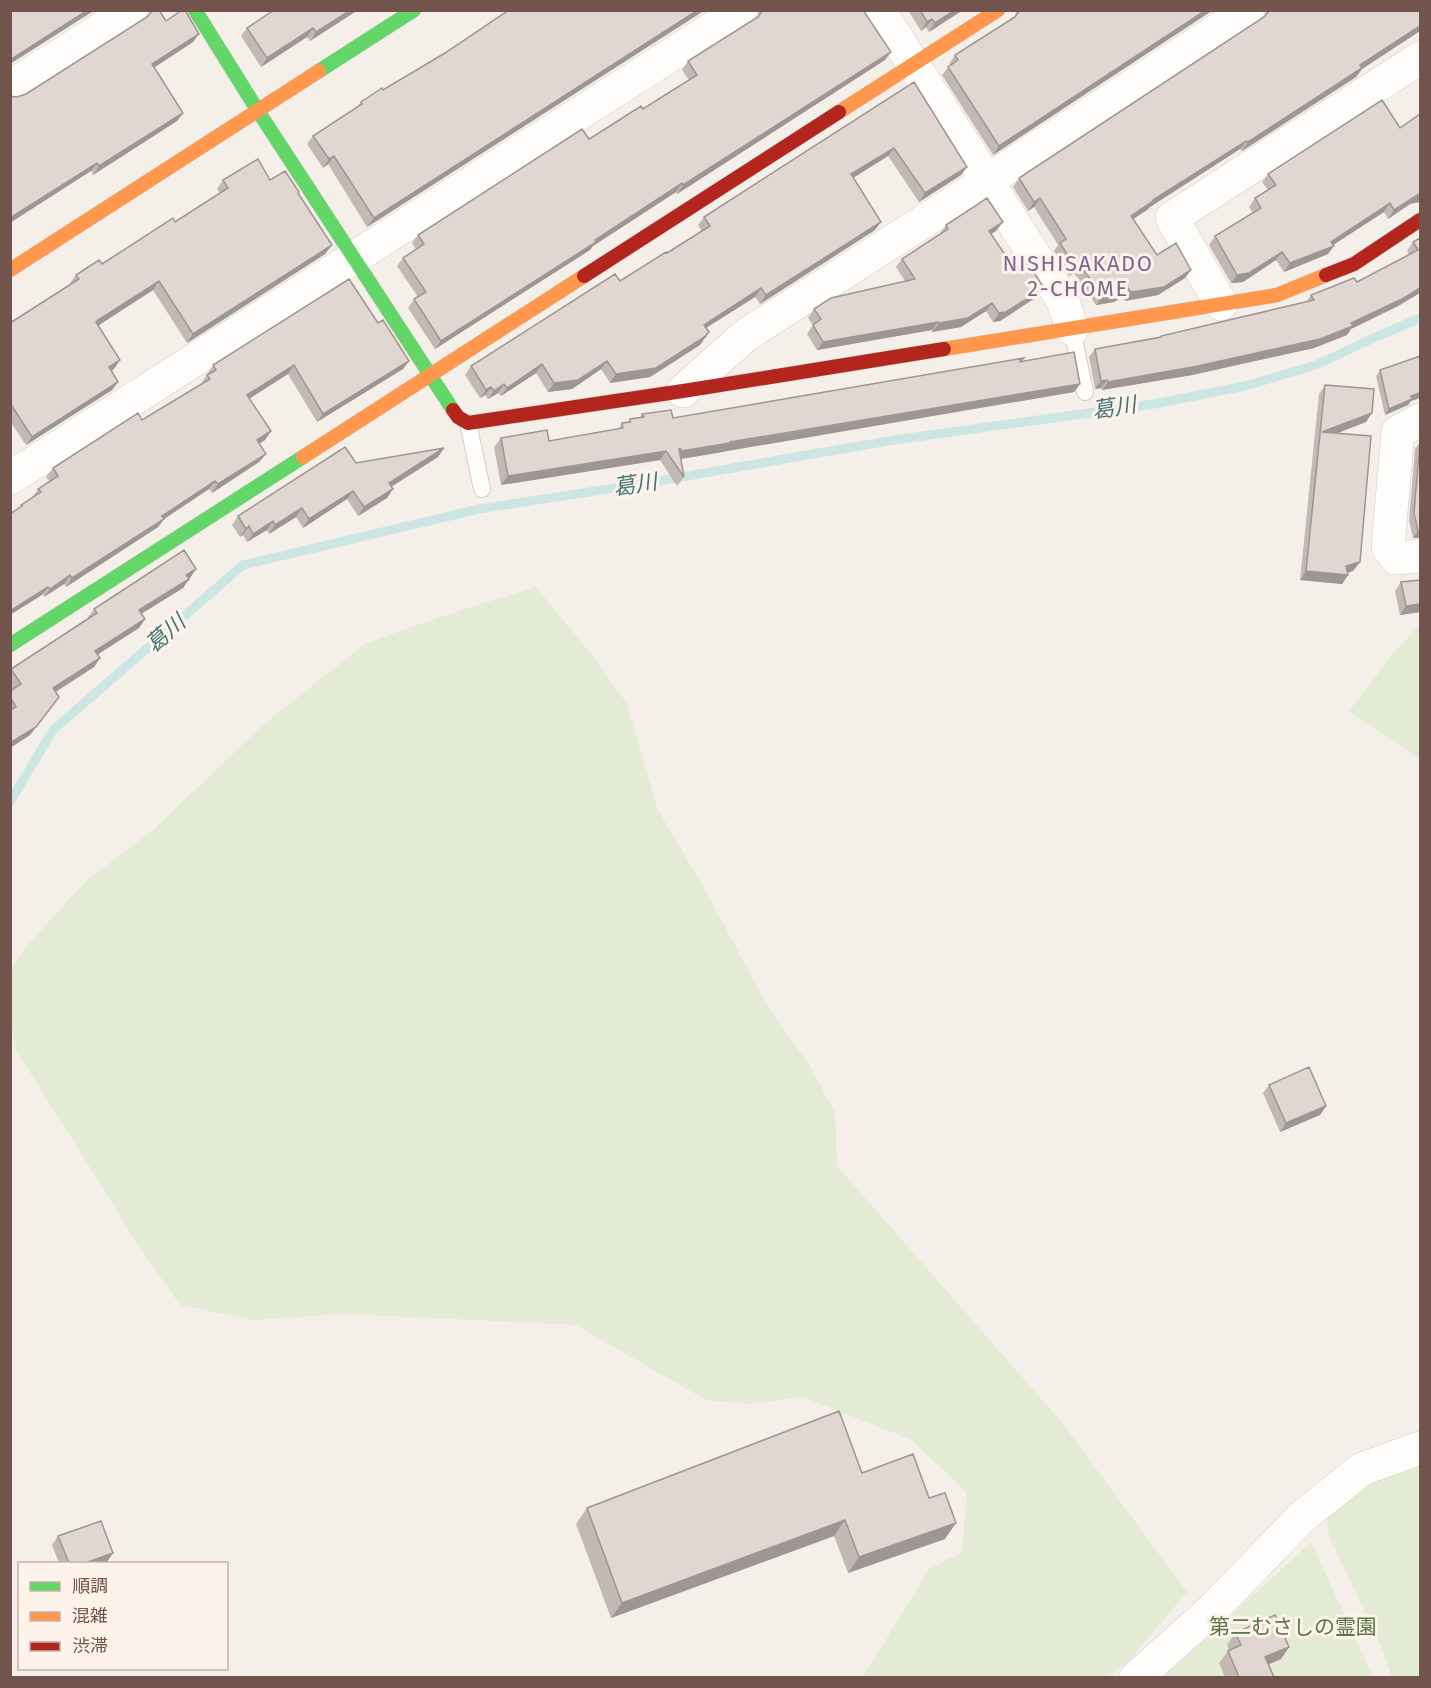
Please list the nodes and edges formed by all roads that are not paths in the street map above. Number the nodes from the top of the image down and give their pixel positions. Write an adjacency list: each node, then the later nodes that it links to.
1 (131, 10): 10 (street)
2 (195, 10): 11 (street)
3 (414, 10): 11 (street)
4 (741, 10): 14 (street)
5 (879, 10): 9 (street)
6 (998, 10): 9 (street)
7 (1248, 10): 12 (street)
8 (1420, 58): 16 (street)
9 (913, 65): 12 (street); 18 (street)
10 (10, 87)
11 (258, 111): 14 (street); 15 (street)
12 (987, 181): 17 (street); 19 (street)
13 (1420, 220): 16 (street)
14 (354, 258): 18 (street); 23 (street)
15 (10, 270)
16 (1221, 304): 17 (street)
17 (1072, 329): 19 (street); 20 (lane)
18 (429, 375): 22 (street); 26 (street)
19 (683, 391): 22 (street)
20 (1085, 392)
21 (1420, 420): 25 (street)
22 (468, 423): 24 (lane)
23 (10, 478)
24 (482, 489)
25 (1420, 556)
26 (10, 645)
27 (1420, 1448): 28 (street)
28 (1136, 1677)

